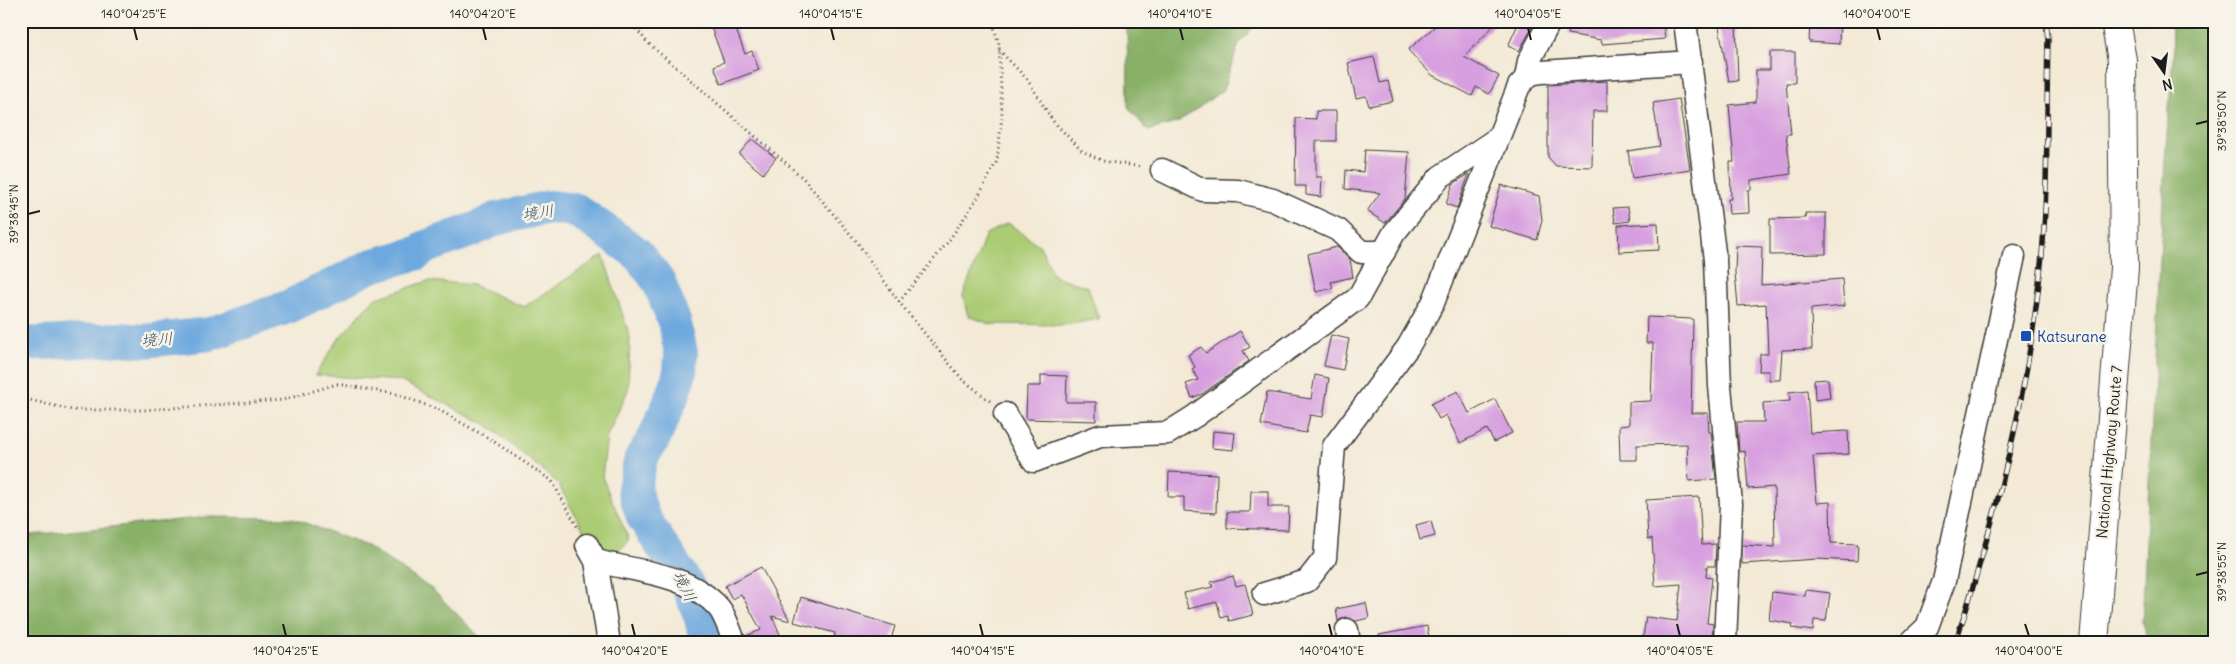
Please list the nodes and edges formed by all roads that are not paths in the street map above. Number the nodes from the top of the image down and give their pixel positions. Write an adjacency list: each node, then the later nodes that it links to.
1 (1550, 21): 5 (street)
2 (1685, 21): 4 (street)
3 (2116, 21): 16 (highway, National Highway Route 7)
4 (1691, 62): 5 (street); 14 (street)
5 (1526, 78): 6 (street)
6 (1498, 138): 8 (street); 11 (street)
7 (1162, 170): 8 (street)
8 (1384, 252): 10 (street)
9 (2014, 256): 15 (street)
10 (1005, 414)
11 (1264, 594)
12 (609, 643): 13 (street)
13 (735, 643)
14 (1725, 643)
15 (1910, 643)
16 (2094, 643)

